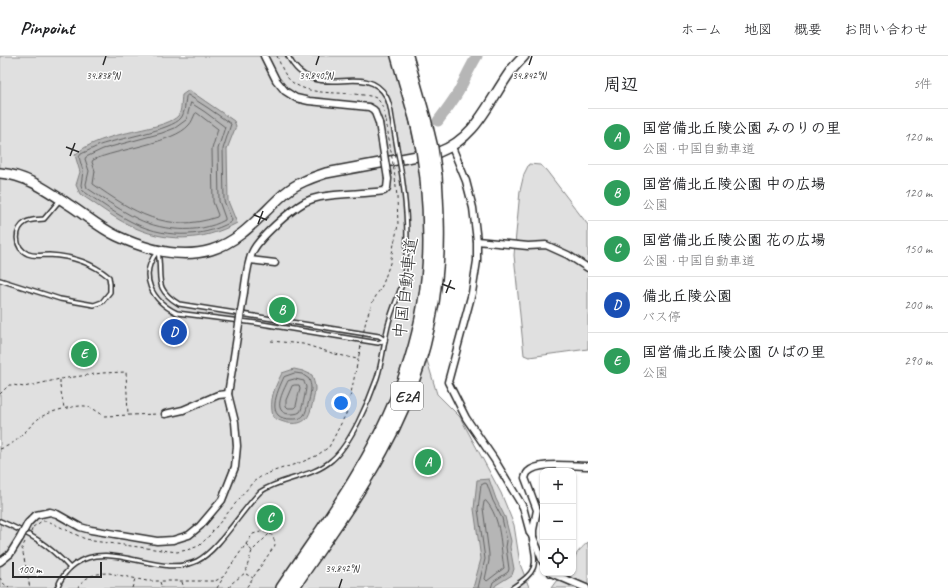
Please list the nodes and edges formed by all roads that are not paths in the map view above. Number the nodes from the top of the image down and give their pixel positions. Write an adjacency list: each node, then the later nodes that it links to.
1 (264, 56): 13 (street, bridge)
2 (288, 56): 17 (lane, bridge)
3 (397, 56): 6 (highway, 中国自動車道 / E2A)
4 (407, 56): 6 (highway, 中国自動車道 / E2A)
5 (524, 56): 7 (street)
6 (420, 120): 9 (highway, 中国自動車道 / E2A, bridge)
7 (452, 147): 11 (street); 12 (street)
8 (0, 173): 10 (street)
9 (431, 177): 28 (highway, 中国自動車道 / E2A); 29 (highway, 中国自動車道 / E2A)
10 (61, 199): 12 (street); 16 (lane)
11 (477, 241): 15 (street); 22 (street)
12 (158, 251): 17 (lane); 17 (lane)
13 (250, 260): 14 (street); 18 (street, bridge)
14 (275, 263)
15 (588, 268)
16 (0, 280)
17 (385, 340): 25 (lane)
18 (228, 394): 19 (street); 24 (street, bridge)
19 (165, 414)
20 (588, 466): 22 (street)
21 (0, 521): 25 (lane)
22 (531, 535): 23 (street); 30 (lane)
23 (540, 555)
24 (0, 562)
25 (70, 568): 27 (lane)
26 (558, 576): 31 (street)
27 (58, 588)
28 (282, 588)
29 (293, 588)
30 (512, 588)
31 (586, 588)

